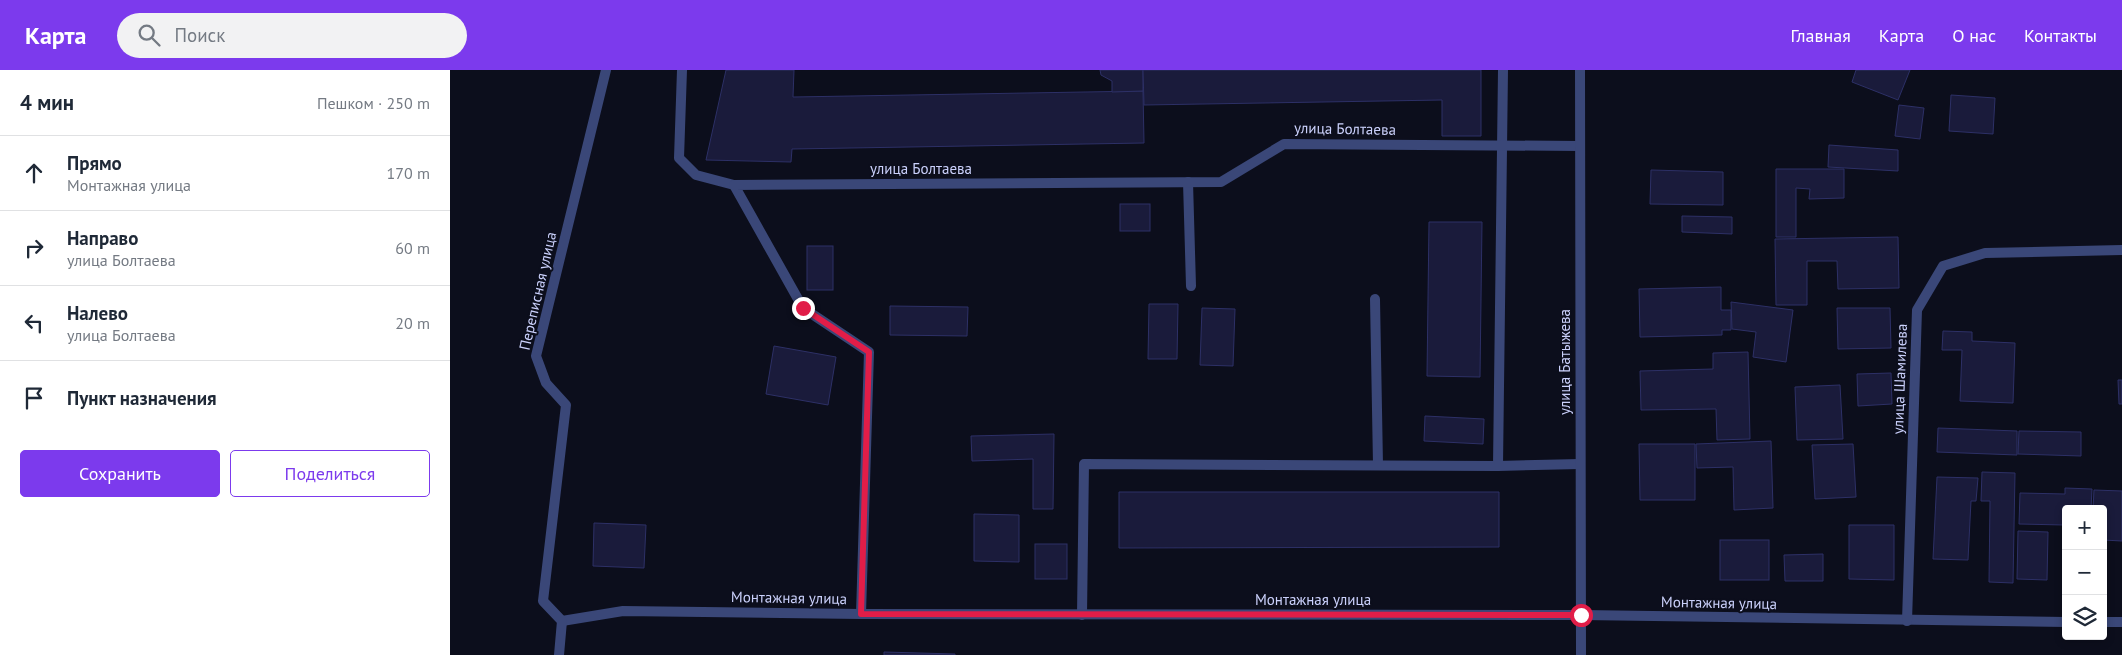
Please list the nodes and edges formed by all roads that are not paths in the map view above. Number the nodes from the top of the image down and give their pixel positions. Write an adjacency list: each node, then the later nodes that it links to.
1 (606, 70): 18 (street, Переписная улица)
2 (682, 70): 8 (street, улица Болтаева)
3 (1503, 70): 5 (street)
4 (1580, 70): 6 (street, улица Батыжева)
5 (1502, 146): 6 (street, улица Болтаева); 7 (street, улица Болтаева); 14 (street)
6 (1580, 146): 12 (street, улица Батыжева)
7 (1188, 182): 8 (street, улица Болтаева); 10 (street)
8 (734, 184): 15 (street)
9 (2122, 250): 19 (street, улица Шамилева)
10 (1191, 286)
11 (1375, 300): 13 (street)
12 (1580, 464): 14 (street); 17 (street, улица Батыжева)
13 (1378, 465): 14 (street); 16 (street)
14 (1498, 466)
15 (861, 614): 16 (street, Монтажная улица); 18 (street, Монтажная улица)
16 (1082, 615): 17 (street, Монтажная улица)
17 (1581, 615): 19 (street, Монтажная улица); 24 (street, улица Батыжева)
18 (562, 621): 23 (street)
19 (1907, 621): 20 (street, Монтажная улица)
20 (2062, 622)
21 (2107, 622): 22 (street)
22 (2122, 622)
23 (558, 655)
24 (1581, 655)

